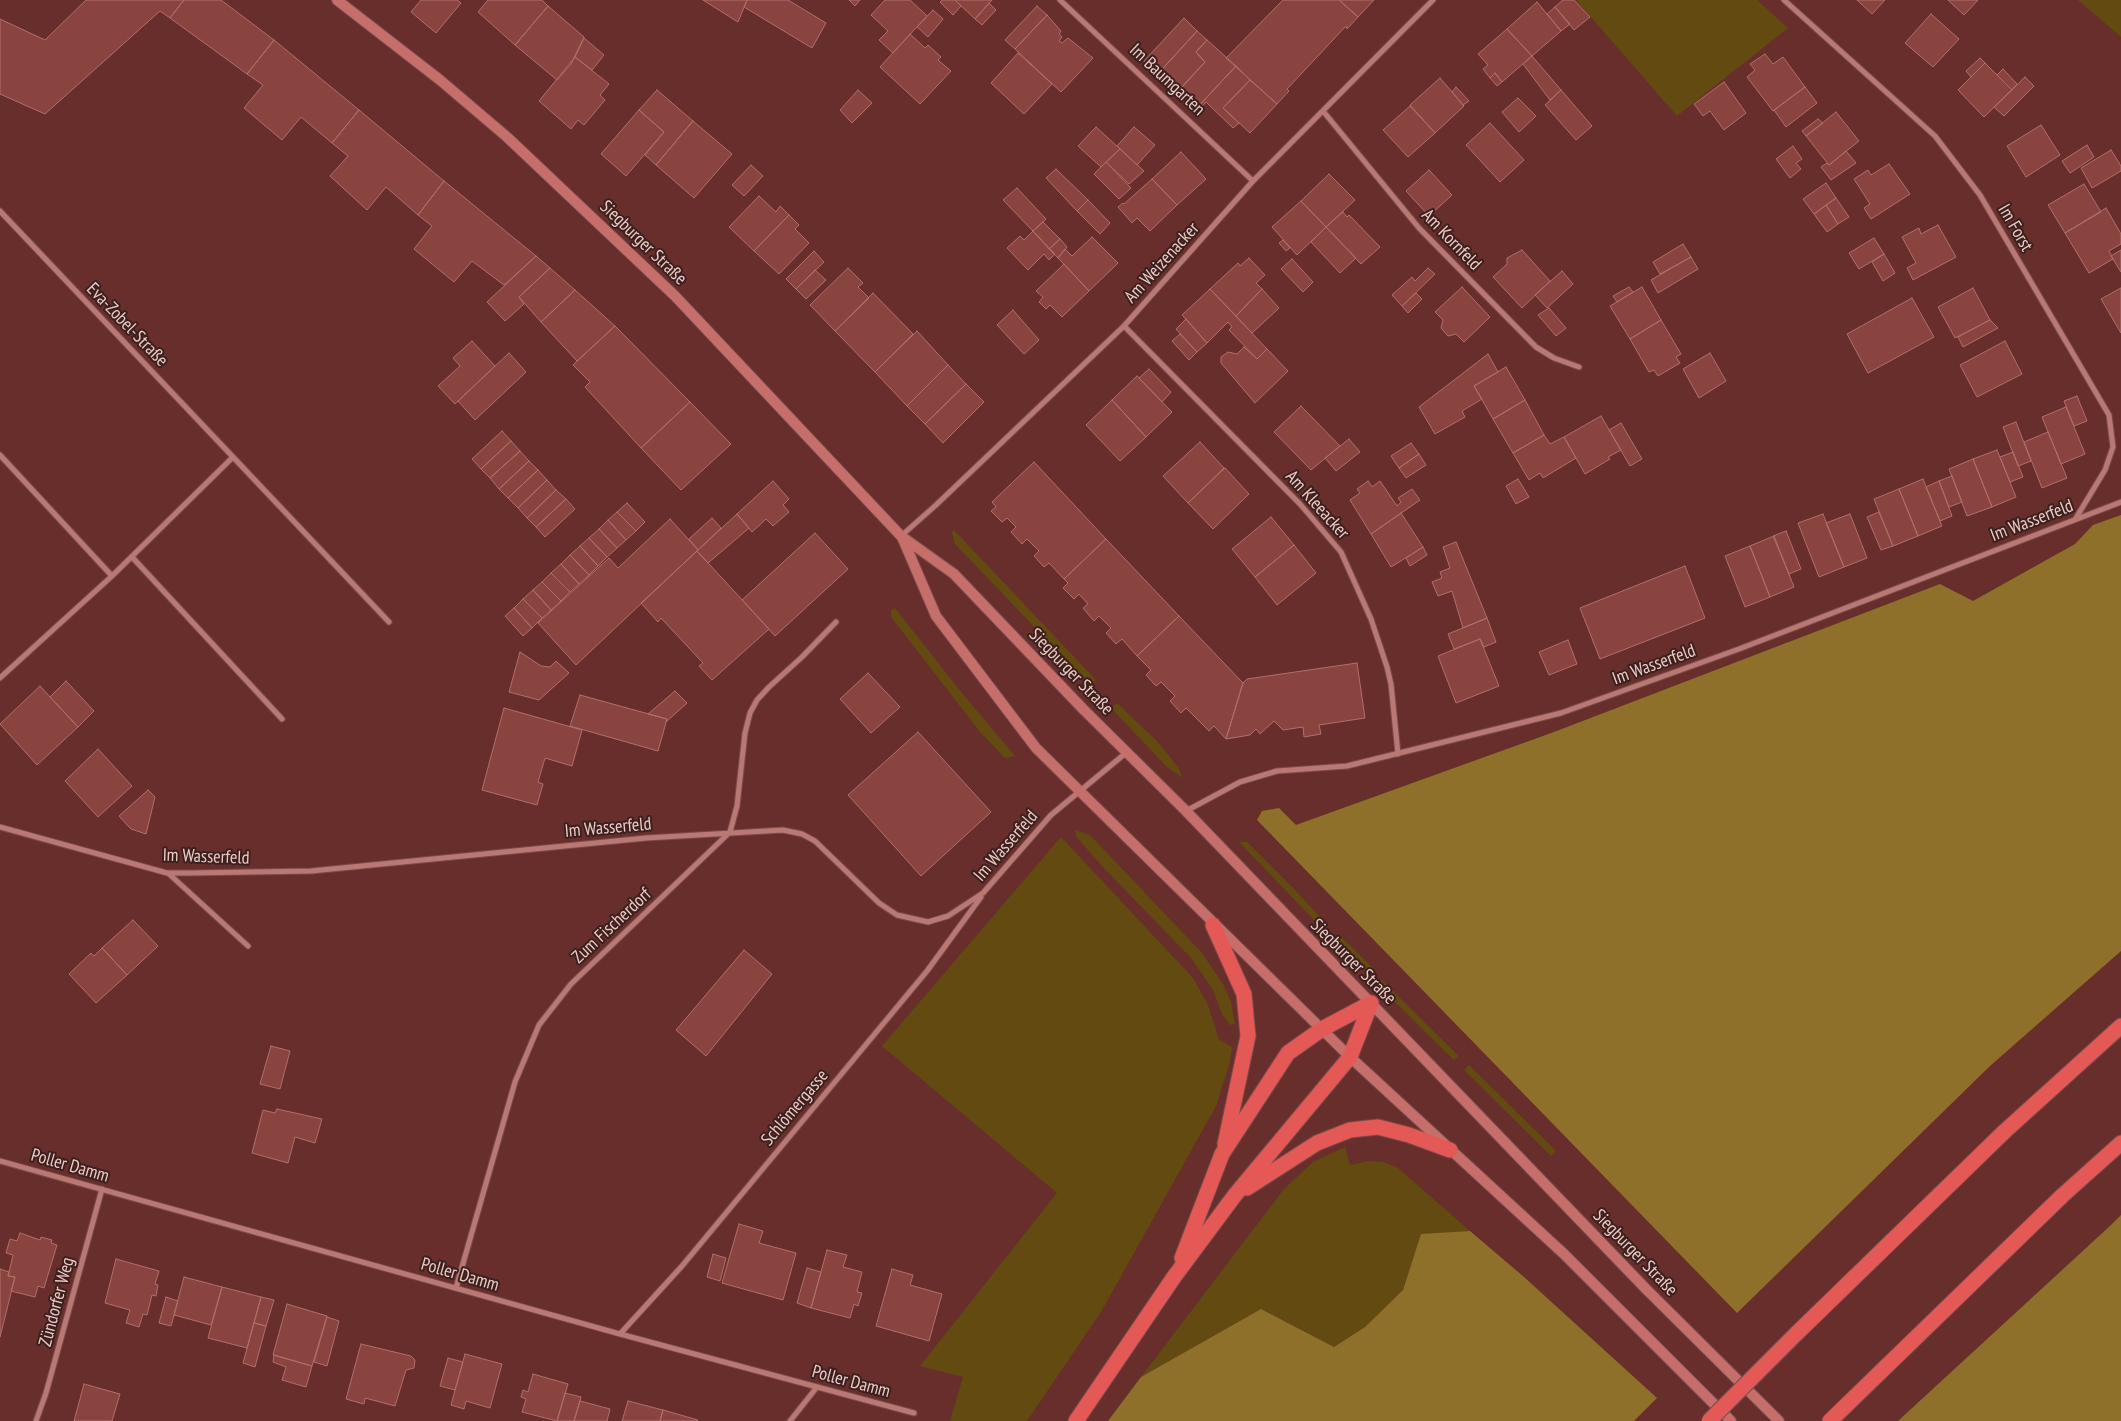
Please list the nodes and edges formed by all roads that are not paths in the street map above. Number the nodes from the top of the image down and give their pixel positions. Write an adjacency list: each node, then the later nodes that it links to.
1 (337, 0): 14 (main road, Siegburger Straße)
2 (1060, 0): 6 (street, Im Baumgarten)
3 (1433, 0): 5 (street, Am Weizenacker)
4 (1784, 0): 13 (street, Im Forst)
5 (1323, 111): 6 (street, Am Weizenacker); 9 (street, Am Kornfeld)
6 (1253, 181): 8 (street, Am Weizenacker)
7 (0, 211): 11 (street, Eva-Zobel-Straße)
8 (1124, 326): 14 (street, Am Weizenacker); 22 (street, Am Kleeacker)
9 (1578, 367)
10 (0, 456): 16 (street)
11 (234, 457): 15 (street); 17 (street, Eva-Zobel-Straße)
12 (2121, 502): 13 (street, Im Wasserfeld)
13 (2075, 519): 22 (street, Im Wasserfeld)
14 (901, 536): 21 (main road, Siegburger Straße); 23 (main road, Siegburger Straße)
15 (132, 557): 16 (street); 20 (street)
16 (112, 576): 19 (street)
17 (389, 622)
18 (836, 622): 26 (street)
19 (0, 678)
20 (282, 719)
21 (1127, 752): 23 (street, Im Wasserfeld); 24 (main road, Siegburger Straße)
22 (1398, 754): 24 (street, Im Wasserfeld)
23 (1080, 792): 28 (street, Im Wasserfeld); 29 (main road, Siegburger Straße)
24 (1186, 811): 31 (main road, Siegburger Straße)
25 (0, 827): 27 (street, Im Wasserfeld)
26 (730, 832): 27 (street, Im Wasserfeld); 28 (street, Im Wasserfeld); 42 (street, Zum Fischerdorf)
27 (167, 872): 30 (street)
28 (983, 894): 43 (street, Schlömergasse)
29 (1213, 925): 33 (main road, Siegburger Straße); 37 (highway)
30 (248, 946)
31 (1371, 1003): 33 (highway); 34 (highway); 46 (main road, Siegburger Straße)
32 (2121, 1026): 50 (highway, bridge)
33 (1322, 1030): 34 (main road, Siegburger Straße); 37 (highway)
34 (1350, 1057): 36 (main road, Siegburger Straße); 40 (highway)
35 (2121, 1142): 52 (highway)
36 (1450, 1150): 40 (highway); 51 (main road, Siegburger Straße)
37 (1222, 1154): 41 (highway)
38 (0, 1161): 39 (street, Poller Damm)
39 (102, 1190): 42 (street, Poller Damm); 47 (street, Zündorfer Weg)
40 (1235, 1195): 41 (highway)
41 (1174, 1277): 49 (highway)
42 (456, 1288): 43 (street, Poller Damm)
43 (620, 1334): 44 (street, Poller Damm)
44 (817, 1387): 45 (street, Poller Damm); 48 (street)
45 (914, 1413)
46 (1778, 1420)
47 (36, 1421)
48 (790, 1421)
49 (1076, 1421)
50 (1709, 1421)
51 (1731, 1421)
52 (1830, 1421)

